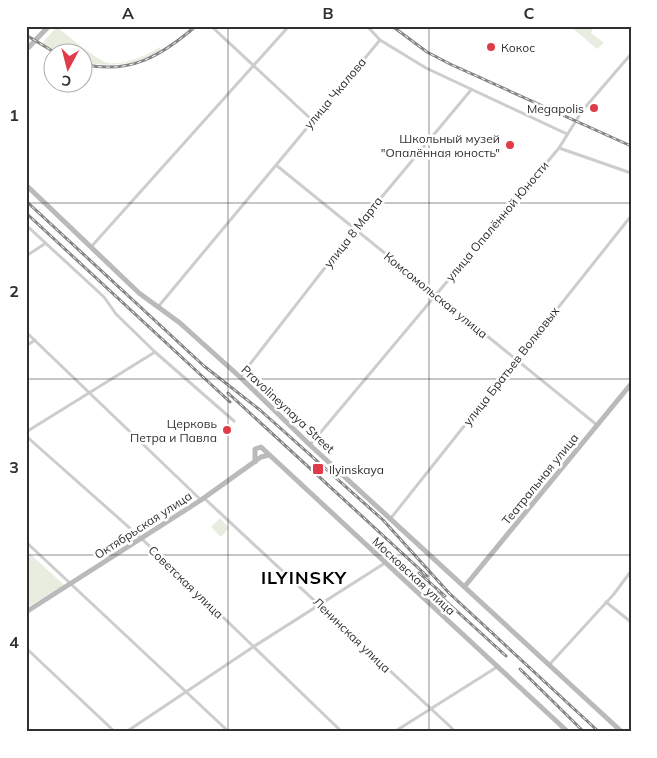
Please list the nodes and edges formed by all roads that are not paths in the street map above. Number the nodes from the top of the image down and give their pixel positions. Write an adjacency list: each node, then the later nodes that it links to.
1 (48, 26): 6 (main road)
2 (211, 26): 8 (street)
3 (289, 26): 8 (street)
4 (367, 26): 5 (street)
5 (380, 40): 9 (street); 10 (street, улица Чкалова)
6 (26, 50)
7 (631, 54): 11 (street, улица Опалённой Юности)
8 (254, 66): 10 (street); 20 (street)
9 (471, 90): 11 (street); 18 (street, улица 8 Марта)
10 (312, 120): 13 (street, улица Чкалова)
11 (567, 134): 12 (street, улица Опалённой Юности)
12 (559, 148): 14 (street); 22 (street, улица Опалённой Юности)
13 (276, 165): 18 (street, Комсомольская улица); 23 (street, улица Чкалова)
14 (631, 173)
15 (26, 185): 20 (main road, Pravolineynaya Street)
16 (631, 216): 28 (street, улица Братьев Волковых)
17 (26, 225): 19 (street)
18 (355, 229): 22 (street, Комсомольская улица); 29 (street, улица 8 Марта)
19 (46, 244): 21 (street); 27 (street)
20 (91, 248): 23 (main road, Pravolineynaya Street)
21 (26, 256)
22 (435, 295): 28 (street, Комсомольская улица); 36 (street, улица Опалённой Юности)
23 (158, 307): 29 (main road, Pravolineynaya Street)
24 (26, 332): 25 (street, Ленинская улица)
25 (35, 340): 26 (street); 31 (street, Ленинская улица)
26 (26, 346)
27 (155, 352): 31 (street); 32 (street)
28 (515, 360): 33 (street, Комсомольская улица); 40 (street, улица Братьев Волковых)
29 (240, 377): 36 (main road, Pravolineynaya Street)
30 (631, 384): 33 (main road, Театральная улица)
31 (90, 392): 34 (street); 39 (street, Ленинская улица)
32 (234, 421)
33 (597, 425): 46 (main road, Театральная улица)
34 (26, 432)
35 (26, 436): 41 (street, Советская улица)
36 (310, 445): 40 (main road, Pravolineynaya Street)
37 (269, 455): 38 (main road, Октябрьская улица); 38 (main road); 43 (main road, Московская улица)
38 (255, 462): 39 (main road, Октябрьская улица)
39 (202, 499): 41 (main road, Октябрьская улица); 48 (street, Ленинская улица)
40 (391, 518): 46 (main road, Pravolineynaya Street)
41 (140, 538): 45 (main road, Октябрьская улица); 51 (street, Советская улица)
42 (26, 542): 45 (street)
43 (386, 563): 48 (street); 54 (main road, Московская улица)
44 (631, 571): 47 (street)
45 (71, 583): 49 (main road, Октябрьская улица); 55 (street)
46 (465, 586): 53 (main road, Pravolineynaya Street)
47 (606, 602): 50 (street); 53 (street)
48 (320, 604): 51 (street); 56 (street, Ленинская улица)
49 (26, 612)
50 (631, 622)
51 (254, 647): 55 (street); 60 (street, Советская улица)
52 (26, 648): 57 (street)
53 (549, 665): 64 (main road, Pravolineynaya Street)
54 (498, 667): 56 (street); 63 (main road, Московская улица)
55 (186, 691): 58 (street); 59 (street)
56 (431, 709): 61 (street); 62 (street, Ленинская улица)
57 (115, 732)
58 (126, 732)
59 (229, 732)
60 (342, 732)
61 (394, 732)
62 (456, 732)
63 (568, 732)
64 (622, 732)

